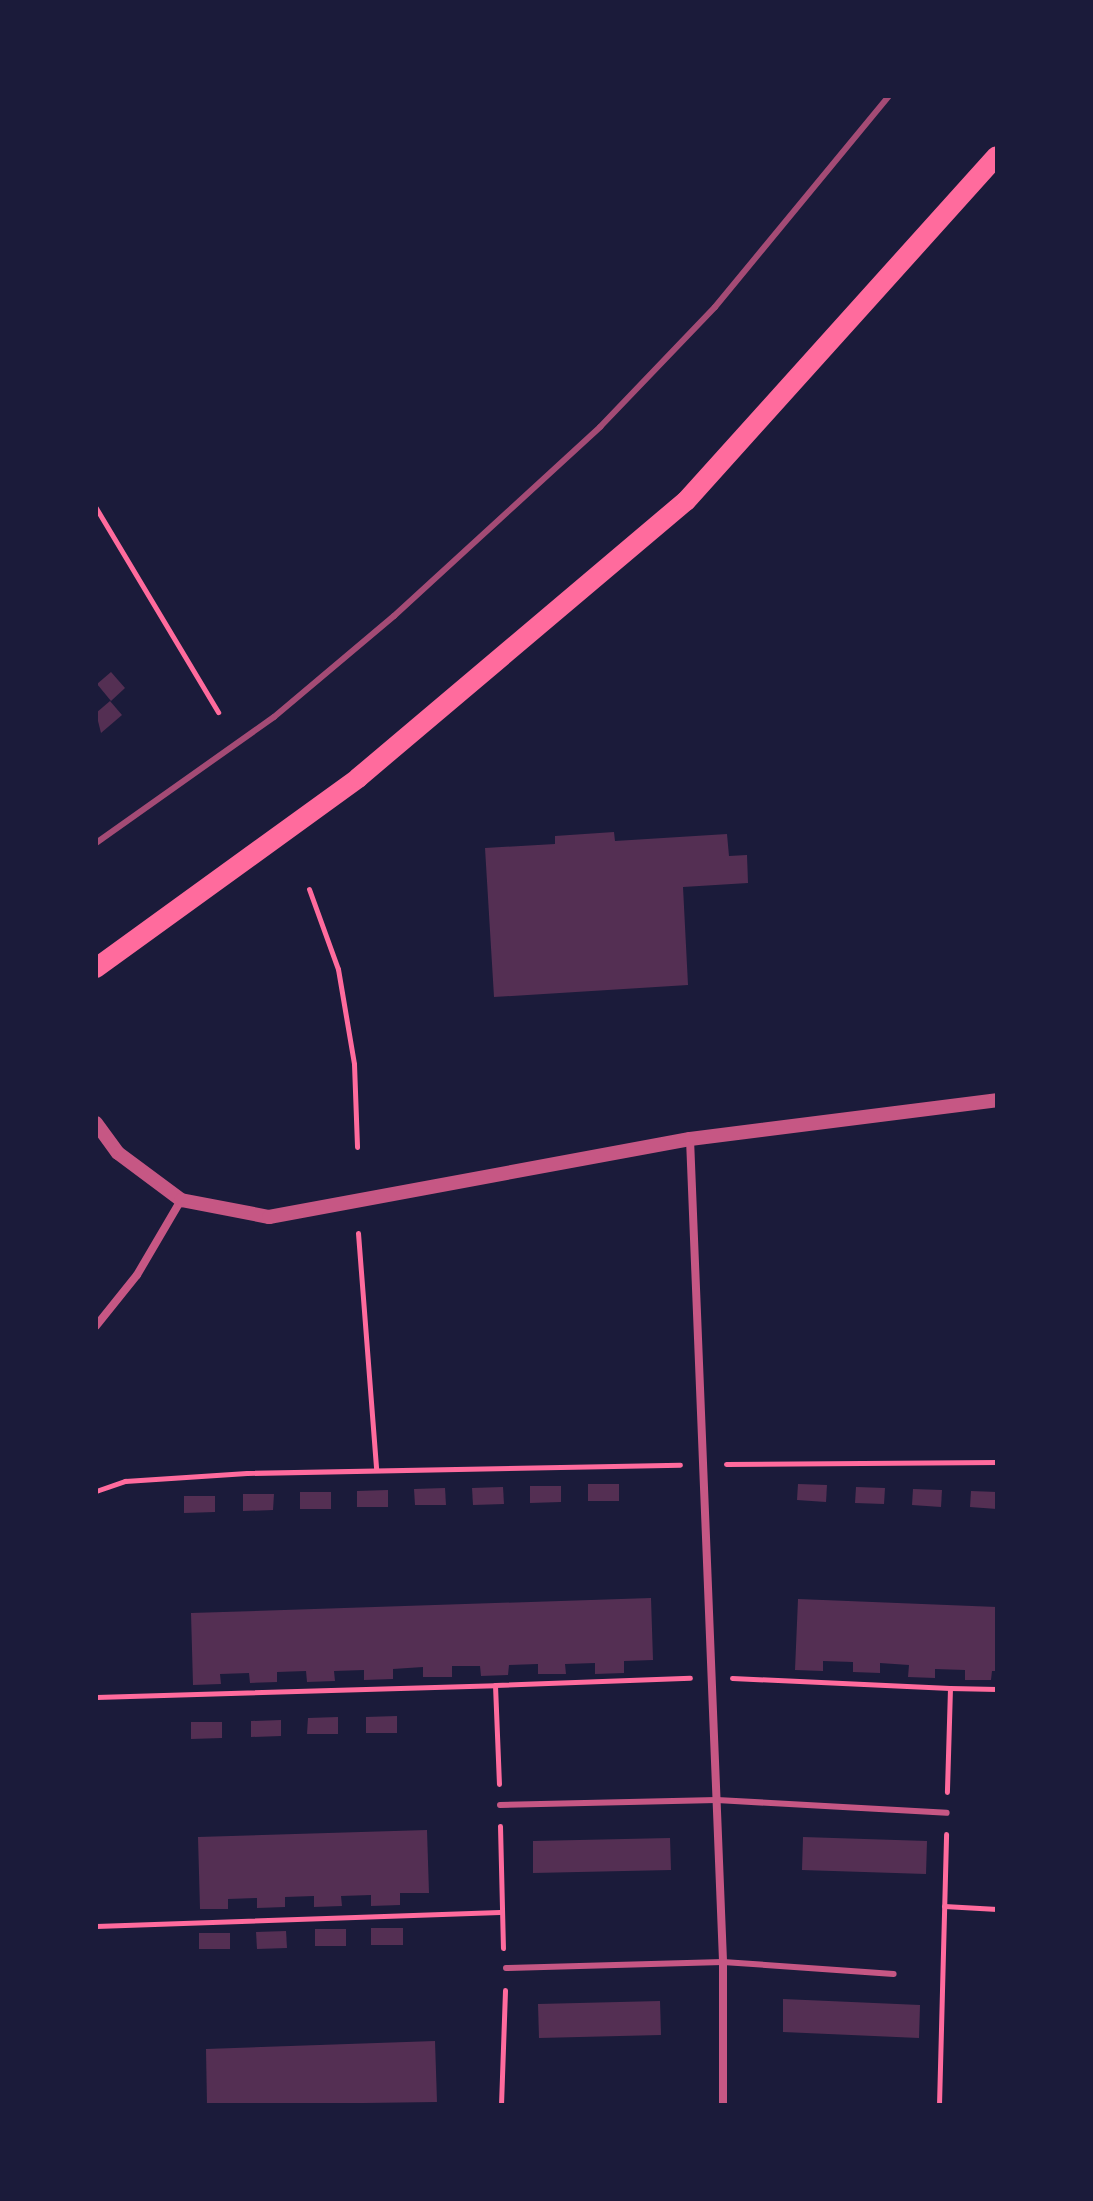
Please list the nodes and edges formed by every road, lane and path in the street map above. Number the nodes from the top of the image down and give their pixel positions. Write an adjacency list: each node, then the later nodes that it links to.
1 (997, 156): 5 (main road)
2 (96, 508): 3 (path)
3 (218, 712)
4 (309, 889): 9 (path)
5 (96, 968)
6 (997, 1100): 8 (street)
7 (96, 1123): 10 (street)
8 (690, 1139): 10 (street); 14 (street)
9 (357, 1147)
10 (181, 1200): 12 (street)
11 (358, 1233): 15 (path)
12 (96, 1326)
13 (997, 1462): 14 (path)
14 (704, 1464): 15 (path); 17 (street)
15 (376, 1469): 16 (path)
16 (96, 1491)
17 (712, 1677): 18 (path); 22 (street)
18 (495, 1685): 21 (path); 23 (path)
19 (950, 1688): 20 (path)
20 (997, 1689)
21 (96, 1697)
22 (717, 1800): 23 (lane); 24 (lane); 29 (street)
23 (500, 1805): 27 (path)
24 (947, 1813)
25 (944, 1906): 26 (path)
26 (997, 1909)
27 (500, 1912): 28 (path); 30 (path)
28 (96, 1926)
29 (723, 1962): 30 (lane); 31 (lane); 33 (street)
30 (506, 1968): 32 (path)
31 (894, 1974)
32 (501, 2105)
33 (723, 2105)

